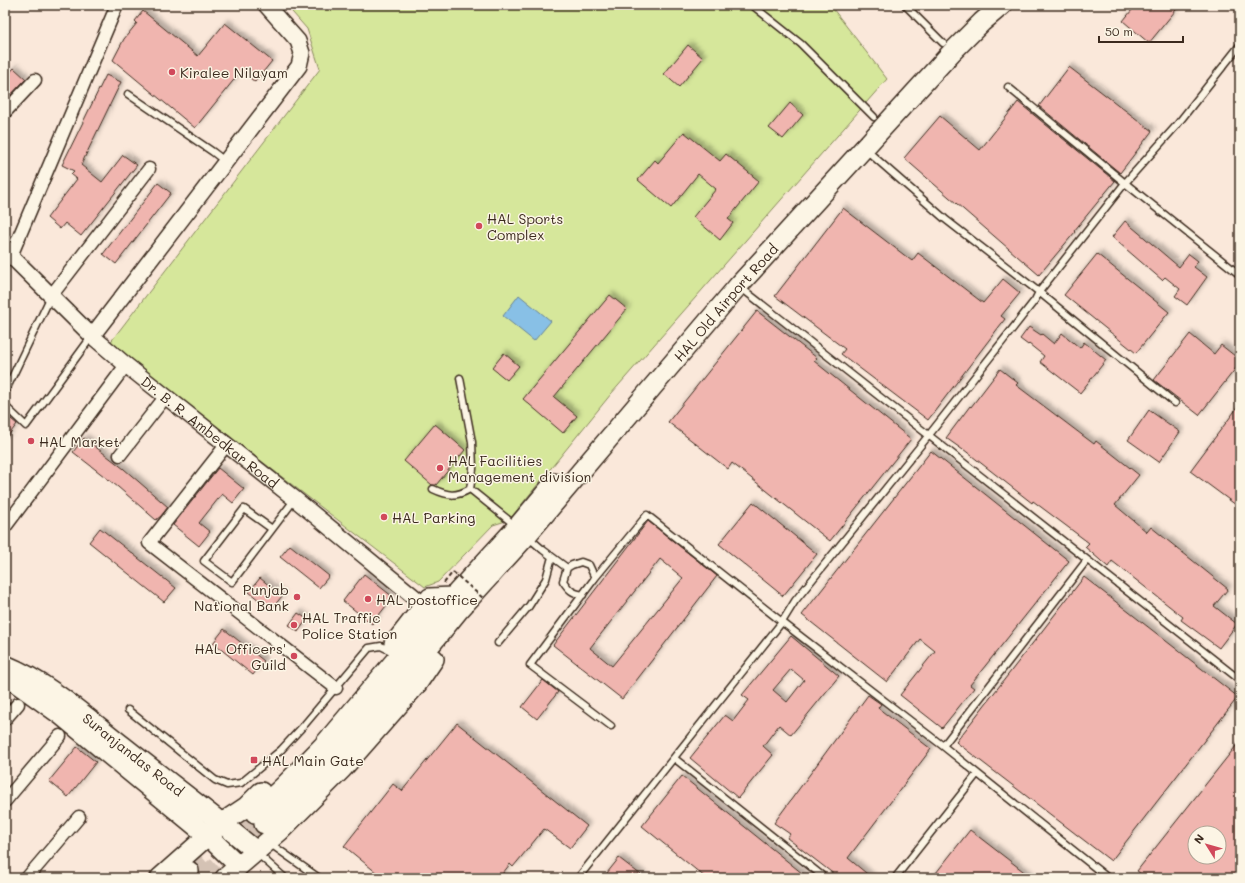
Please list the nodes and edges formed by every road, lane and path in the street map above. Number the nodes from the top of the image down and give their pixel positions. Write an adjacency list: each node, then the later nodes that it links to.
1 (117, 5): 18 (street)
2 (266, 5): 15 (street)
3 (752, 5): 13 (lane)
4 (905, 5): 7 (lane)
5 (983, 5): 7 (main road, HAL Old Airport Road)
6 (1002, 5): 14 (main road, HAL Old Airport Road)
7 (943, 43): 13 (main road, HAL Old Airport Road)
8 (1240, 45): 17 (lane)
9 (35, 80): 12 (street)
10 (1008, 87): 17 (lane)
11 (128, 94): 15 (lane)
12 (5, 112)
13 (874, 117): 38 (main road, HAL Old Airport Road)
14 (864, 148): 20 (main road, HAL Old Airport Road); 21 (lane)
15 (226, 162): 23 (street)
16 (149, 169): 22 (street)
17 (1125, 184): 19 (lane); 21 (lane)
18 (8, 252): 22 (street, Dr. B. R. Ambedkar Road)
19 (1240, 275)
20 (738, 286): 30 (lane); 38 (main road, HAL Old Airport Road)
21 (1039, 292): 28 (lane); 30 (lane)
22 (51, 296): 23 (street, Dr. B. R. Ambedkar Road); 26 (lane)
23 (92, 336): 24 (street, Dr. B. R. Ambedkar Road); 29 (lane)
24 (126, 365): 27 (street, Dr. B. R. Ambedkar Road); 36 (street)
25 (460, 378): 33 (lane)
26 (5, 392)
27 (166, 396): 31 (street, Dr. B. R. Ambedkar Road); 32 (street)
28 (1175, 402)
29 (5, 406)
30 (929, 435): 40 (lane); 47 (lane)
31 (227, 444): 35 (street, Dr. B. R. Ambedkar Road); 53 (street)
32 (120, 455)
33 (470, 489): 34 (lane); 38 (lane)
34 (433, 490)
35 (295, 499): 37 (lane); 46 (street, Dr. B. R. Ambedkar Road)
36 (5, 527)
37 (272, 529): 37 (lane)
38 (522, 531): 39 (lane); 44 (main road, HAL Old Airport Road)
39 (552, 557): 41 (lane); 48 (lane)
40 (1087, 560): 52 (lane); 59 (lane)
41 (567, 568): 42 (lane); 43 (lane)
42 (595, 578): 43 (lane); 47 (lane)
43 (584, 595): 57 (lane)
44 (451, 598): 45 (path, bridge); 46 (main road); 65 (main road, HAL Old Airport Road); 65 (main road)
45 (484, 599)
46 (424, 605): 49 (main road)
47 (782, 622): 59 (lane); 60 (lane)
48 (498, 643)
49 (389, 650): 53 (lane); 64 (main road)
50 (5, 665): 64 (main road, Suranjandas Road)
51 (5, 678): 66 (main road, Suranjandas Road)
52 (1240, 680)
53 (336, 688): 55 (lane)
54 (18, 704): 56 (street)
55 (128, 710)
56 (5, 719)
57 (611, 726)
58 (60, 736): 62 (street)
59 (943, 746): 61 (lane)
60 (674, 758): 72 (lane); 73 (lane)
61 (977, 774): 74 (lane); 75 (lane)
62 (5, 801)
63 (79, 817): 68 (street)
64 (222, 823): 65 (main road, Suranjandas Road); 66 (main road)
65 (261, 832): 67 (main road); 70 (lane); 71 (lane)
66 (208, 836): 67 (main road, Suranjandas Road); 69 (main road)
67 (232, 872)
68 (27, 878)
69 (160, 878)
70 (285, 878)
71 (319, 878)
72 (578, 878)
73 (825, 878)
74 (895, 878)
75 (1108, 878)

